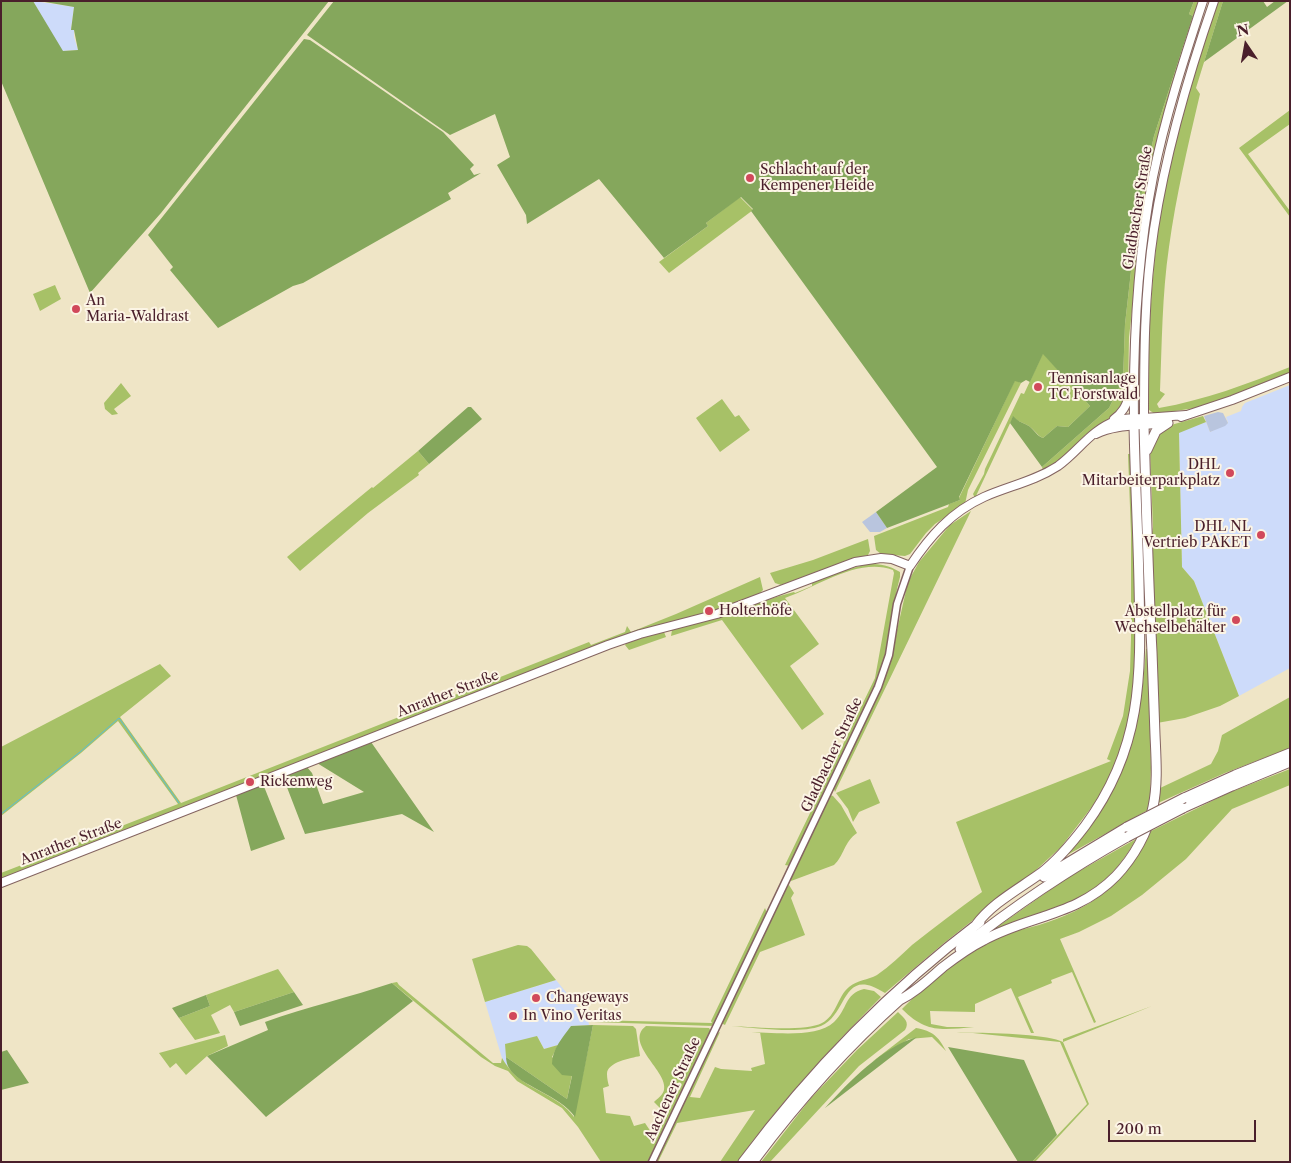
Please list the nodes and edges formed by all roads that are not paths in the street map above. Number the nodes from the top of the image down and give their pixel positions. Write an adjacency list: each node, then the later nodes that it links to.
1 (1203, 1): 4 (main road, Gladbacher Straße)
2 (1214, 1): 6 (main road, Gladbacher Straße)
3 (1290, 377): 5 (main road)
4 (1135, 383): 7 (main road, Gladbacher Straße); 9 (main road)
5 (1186, 415): 6 (main road); 8 (main road)
6 (1144, 421): 7 (main road); 8 (main road); 11 (highway)
7 (1134, 422): 9 (main road); 10 (main road); 17 (highway)
8 (1168, 423): 11 (highway)
9 (1104, 426): 10 (main road)
10 (1080, 445): 12 (main road, Gladbacher Straße)
11 (1145, 457): 18 (highway)
12 (910, 566): 16 (main road, Anrather Straße); 19 (street, Gladbacher Straße)
13 (1290, 754): 15 (highway, bridge)
14 (1290, 762): 15 (highway, bridge)
15 (1127, 832): 17 (highway); 18 (highway)
16 (1, 883)
17 (976, 925): 21 (highway)
18 (898, 1001): 22 (highway)
19 (717, 1026): 20 (street, Aachener Straße)
20 (652, 1162)
21 (743, 1162)
22 (753, 1162)

